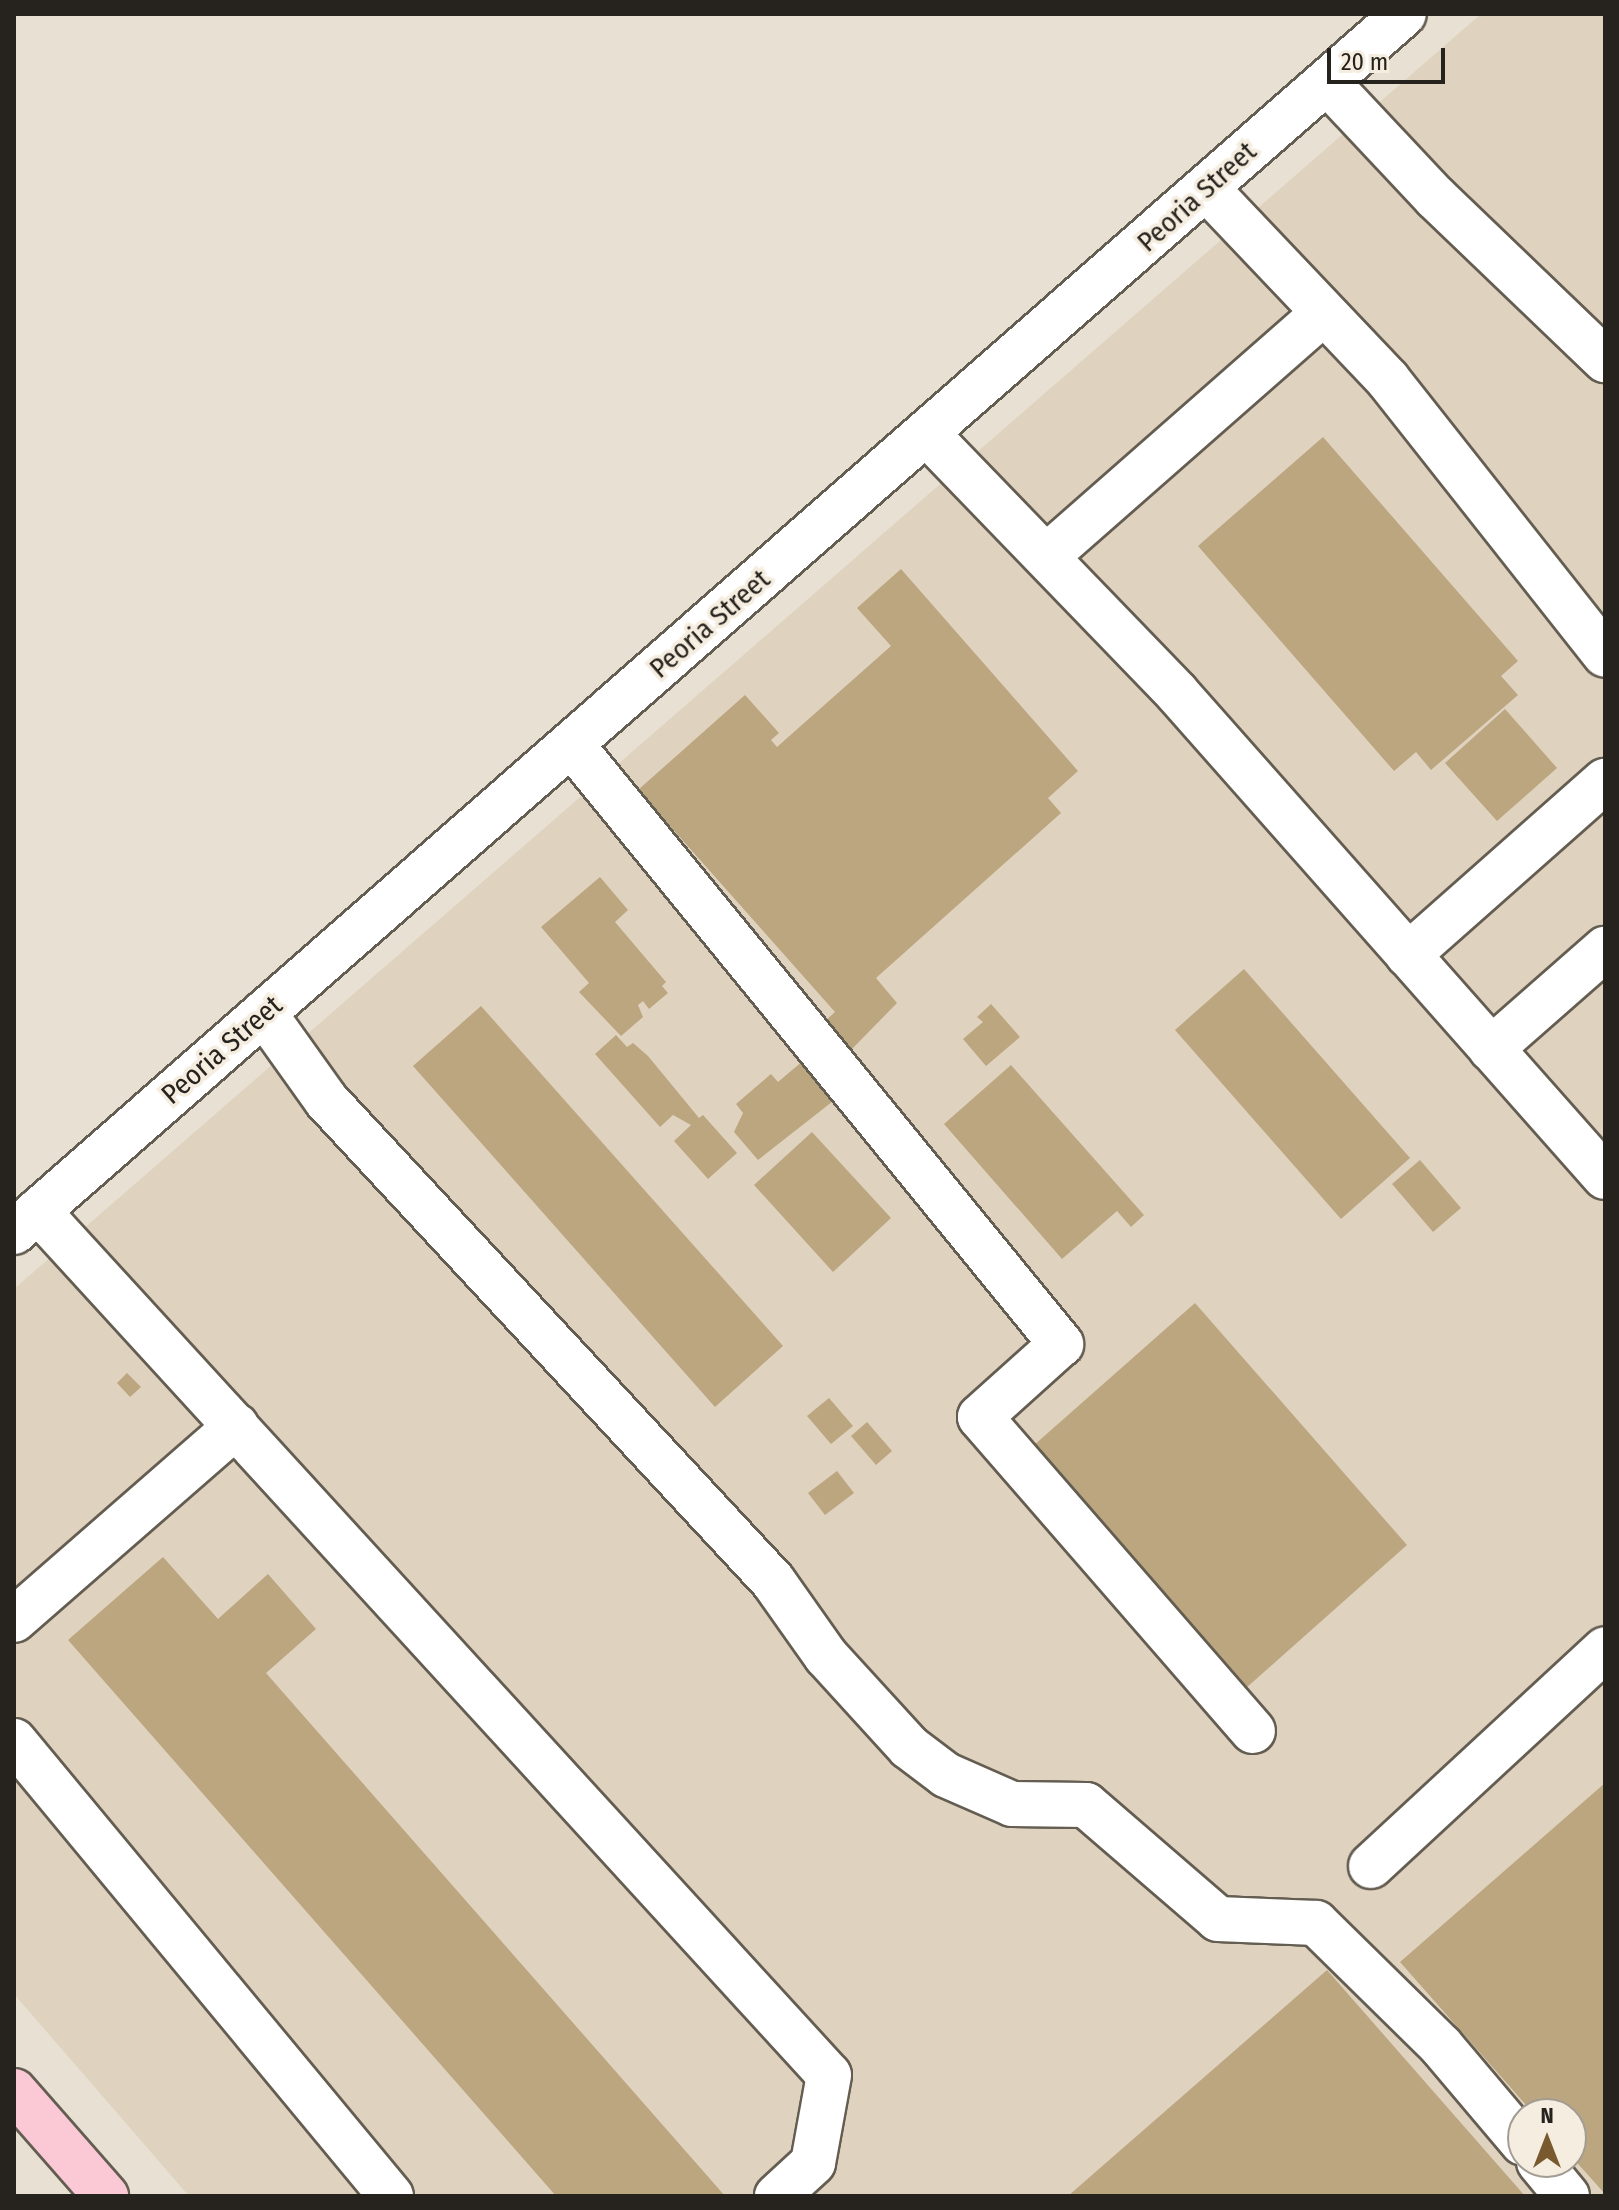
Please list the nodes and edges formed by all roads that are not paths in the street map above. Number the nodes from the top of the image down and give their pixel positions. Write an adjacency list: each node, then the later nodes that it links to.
1 (1404, 14): 2 (street, Peoria Street)
2 (1327, 82): 3 (street, Peoria Street); 5 (street)
3 (1206, 188): 4 (street); 6 (street, Peoria Street)
4 (1323, 313): 7 (street); 8 (street)
5 (1605, 360)
6 (929, 436): 7 (street); 9 (street, Peoria Street)
7 (1048, 555): 12 (street)
8 (1605, 655)
9 (571, 744): 13 (street, Peoria Street); 20 (street)
10 (1605, 781): 12 (street)
11 (1605, 949): 14 (street)
12 (1408, 955): 14 (street)
13 (264, 1013): 16 (street, Peoria Street); 24 (street)
14 (1491, 1049): 15 (street)
15 (1605, 1177)
16 (26, 1222): 17 (street)
17 (236, 1426): 18 (street); 28 (street)
18 (14, 1620)
19 (1605, 1649): 22 (street)
20 (1253, 1731)
21 (14, 1741): 27 (street)
22 (1371, 1866)
23 (14, 2091): 26 (main road)
24 (1507, 2124)
25 (1552, 2178): 29 (street)
26 (106, 2196)
27 (391, 2196)
28 (777, 2196)
29 (1567, 2196)

